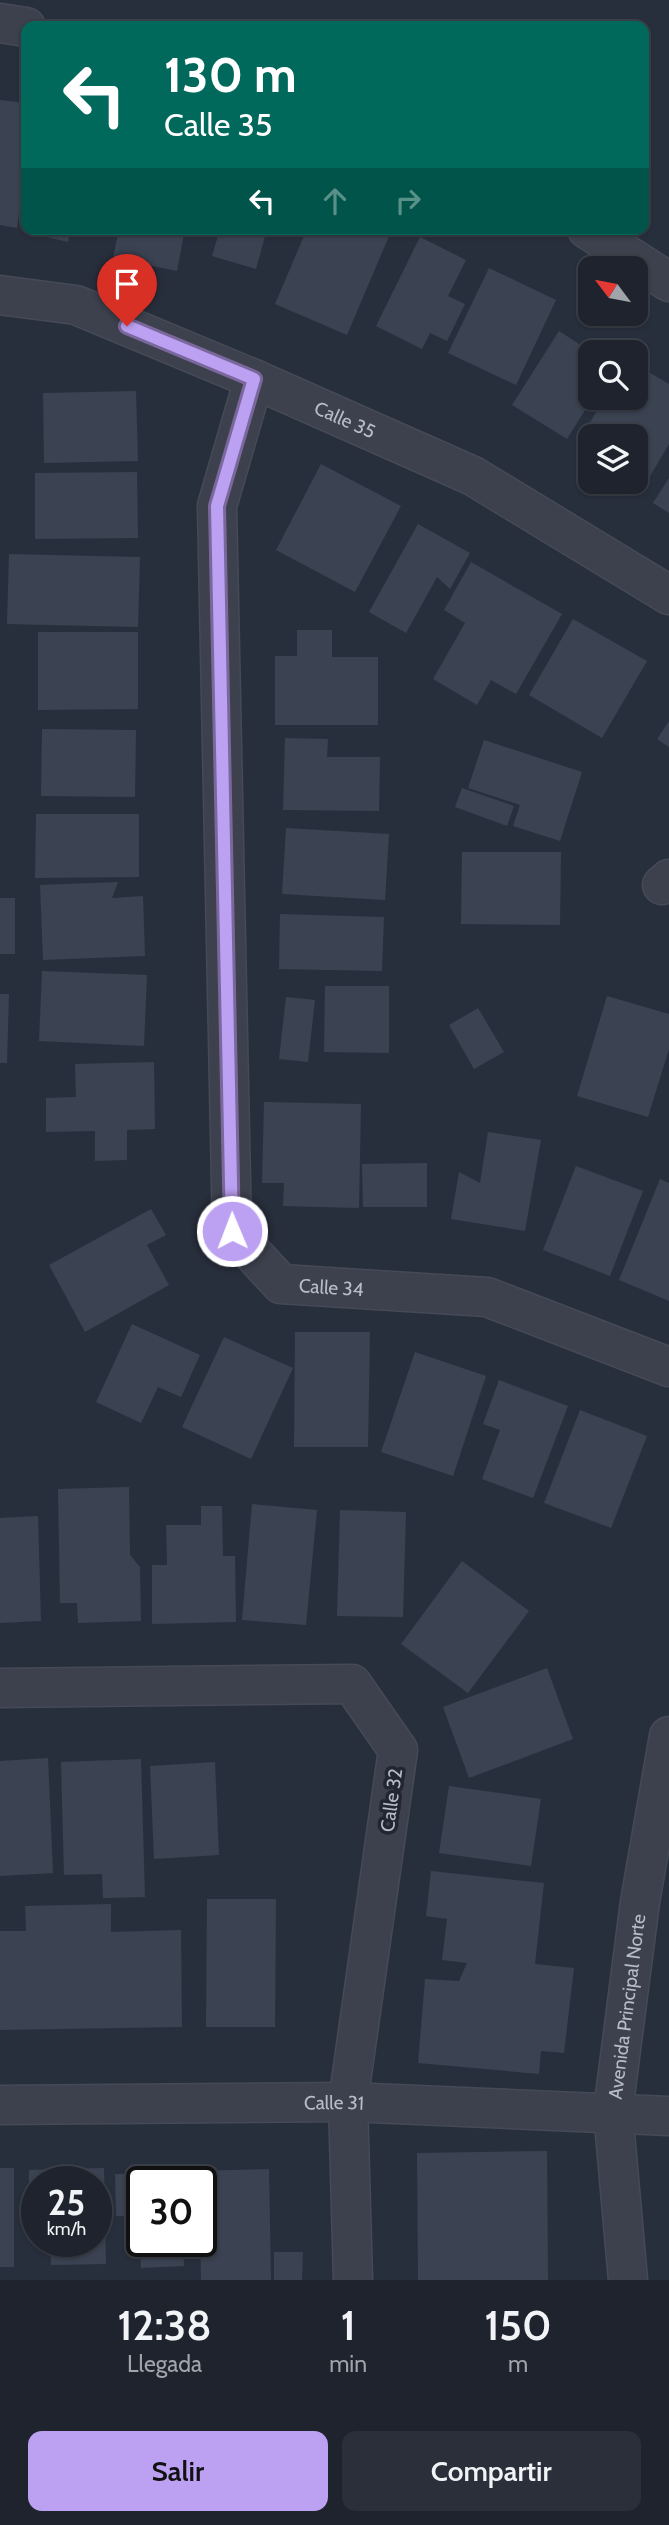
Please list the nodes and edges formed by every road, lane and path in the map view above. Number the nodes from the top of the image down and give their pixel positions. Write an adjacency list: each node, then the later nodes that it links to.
1 (0, 23): 2 (street)
2 (21, 26)
3 (596, 235): 4 (street)
4 (669, 282)
5 (0, 295): 6 (street, Calle 35)
6 (254, 379): 7 (street, Calle 35); 8 (street, Calle 34)
7 (669, 595)
8 (669, 1367)
9 (0, 1688): 11 (street, Calle 32)
10 (669, 1736): 13 (street, Avenida Principal Norte)
11 (348, 2102): 12 (street, Calle 31); 13 (street, Calle 31); 15 (street, Calle 32)
12 (0, 2105)
13 (613, 2111): 14 (street, Calle 31); 16 (street, Avenida Principal Norte)
14 (669, 2116)
15 (353, 2280)
16 (628, 2280)

